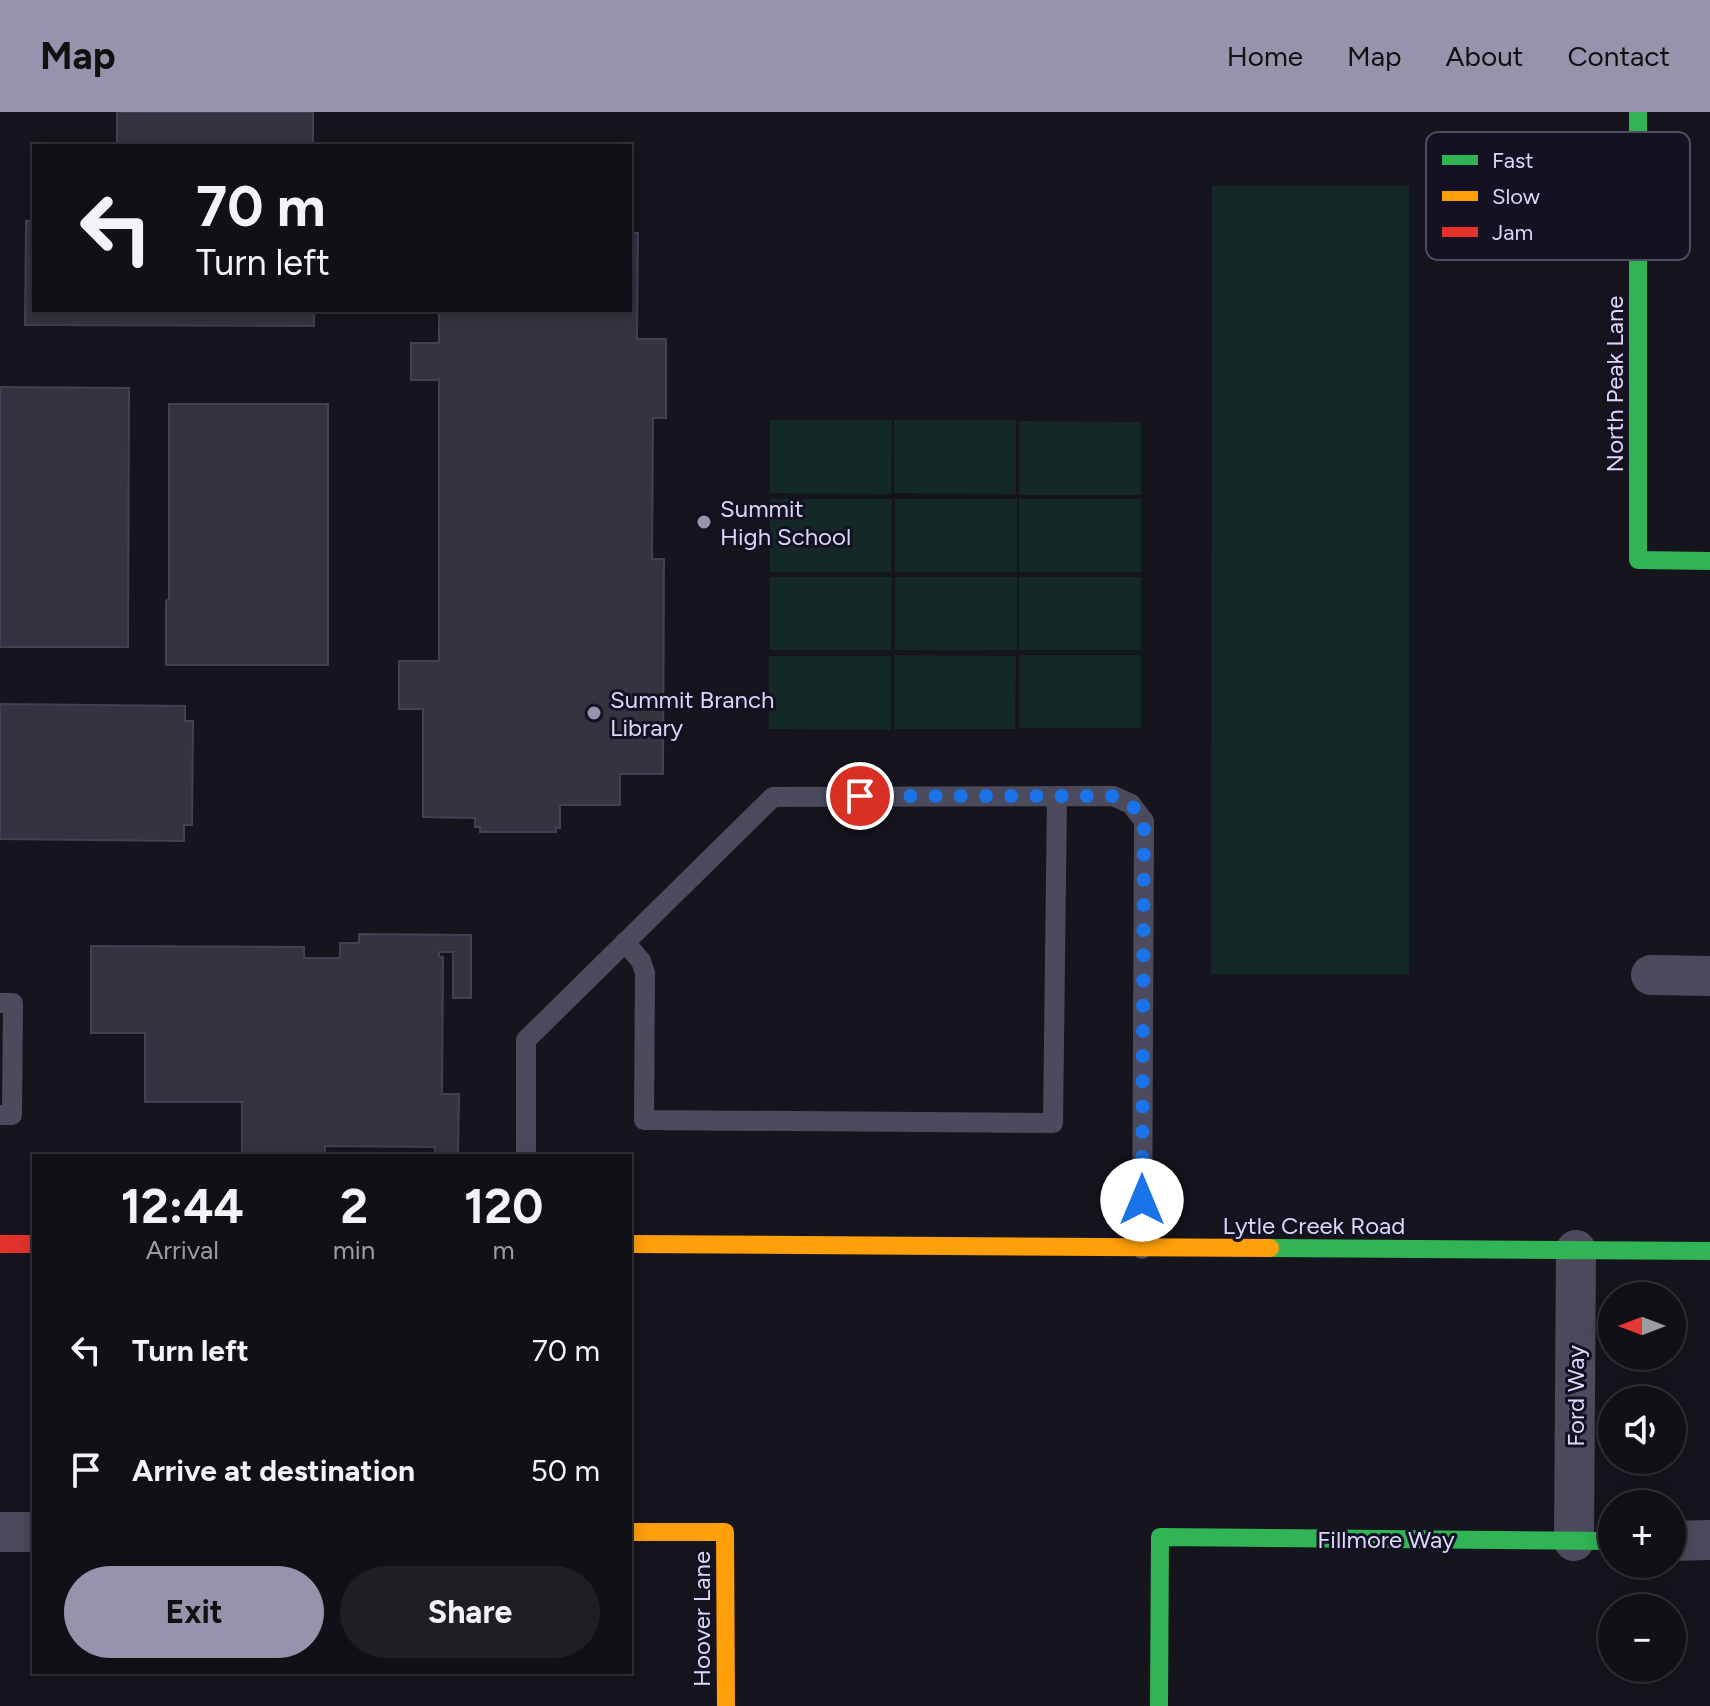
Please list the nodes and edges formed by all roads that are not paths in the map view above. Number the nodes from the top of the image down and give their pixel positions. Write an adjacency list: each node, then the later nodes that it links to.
1 (1638, 260): 2 (street, North Peak Lane)
2 (1710, 561)
3 (1057, 796): 4 (lane); 4 (lane); 13 (lane)
4 (625, 942): 9 (lane)
5 (1651, 975): 6 (street)
6 (1710, 976)
7 (0, 1003): 8 (lane)
8 (0, 1115)
9 (526, 1154)
10 (0, 1244): 11 (street)
11 (32, 1244)
12 (632, 1244): 13 (street, Lytle Creek Road)
13 (1142, 1249): 14 (street, Lytle Creek Road)
14 (1576, 1250): 15 (street, Lytle Creek Road); 20 (street, Ford Way)
15 (1710, 1251)
16 (0, 1532): 17 (street)
17 (32, 1532)
18 (632, 1532): 22 (street, Hoover Lane)
19 (1710, 1540): 21 (street)
20 (1593, 1541): 23 (street, Fillmore Way)
21 (1686, 1541)
22 (726, 1706)
23 (1159, 1706)

